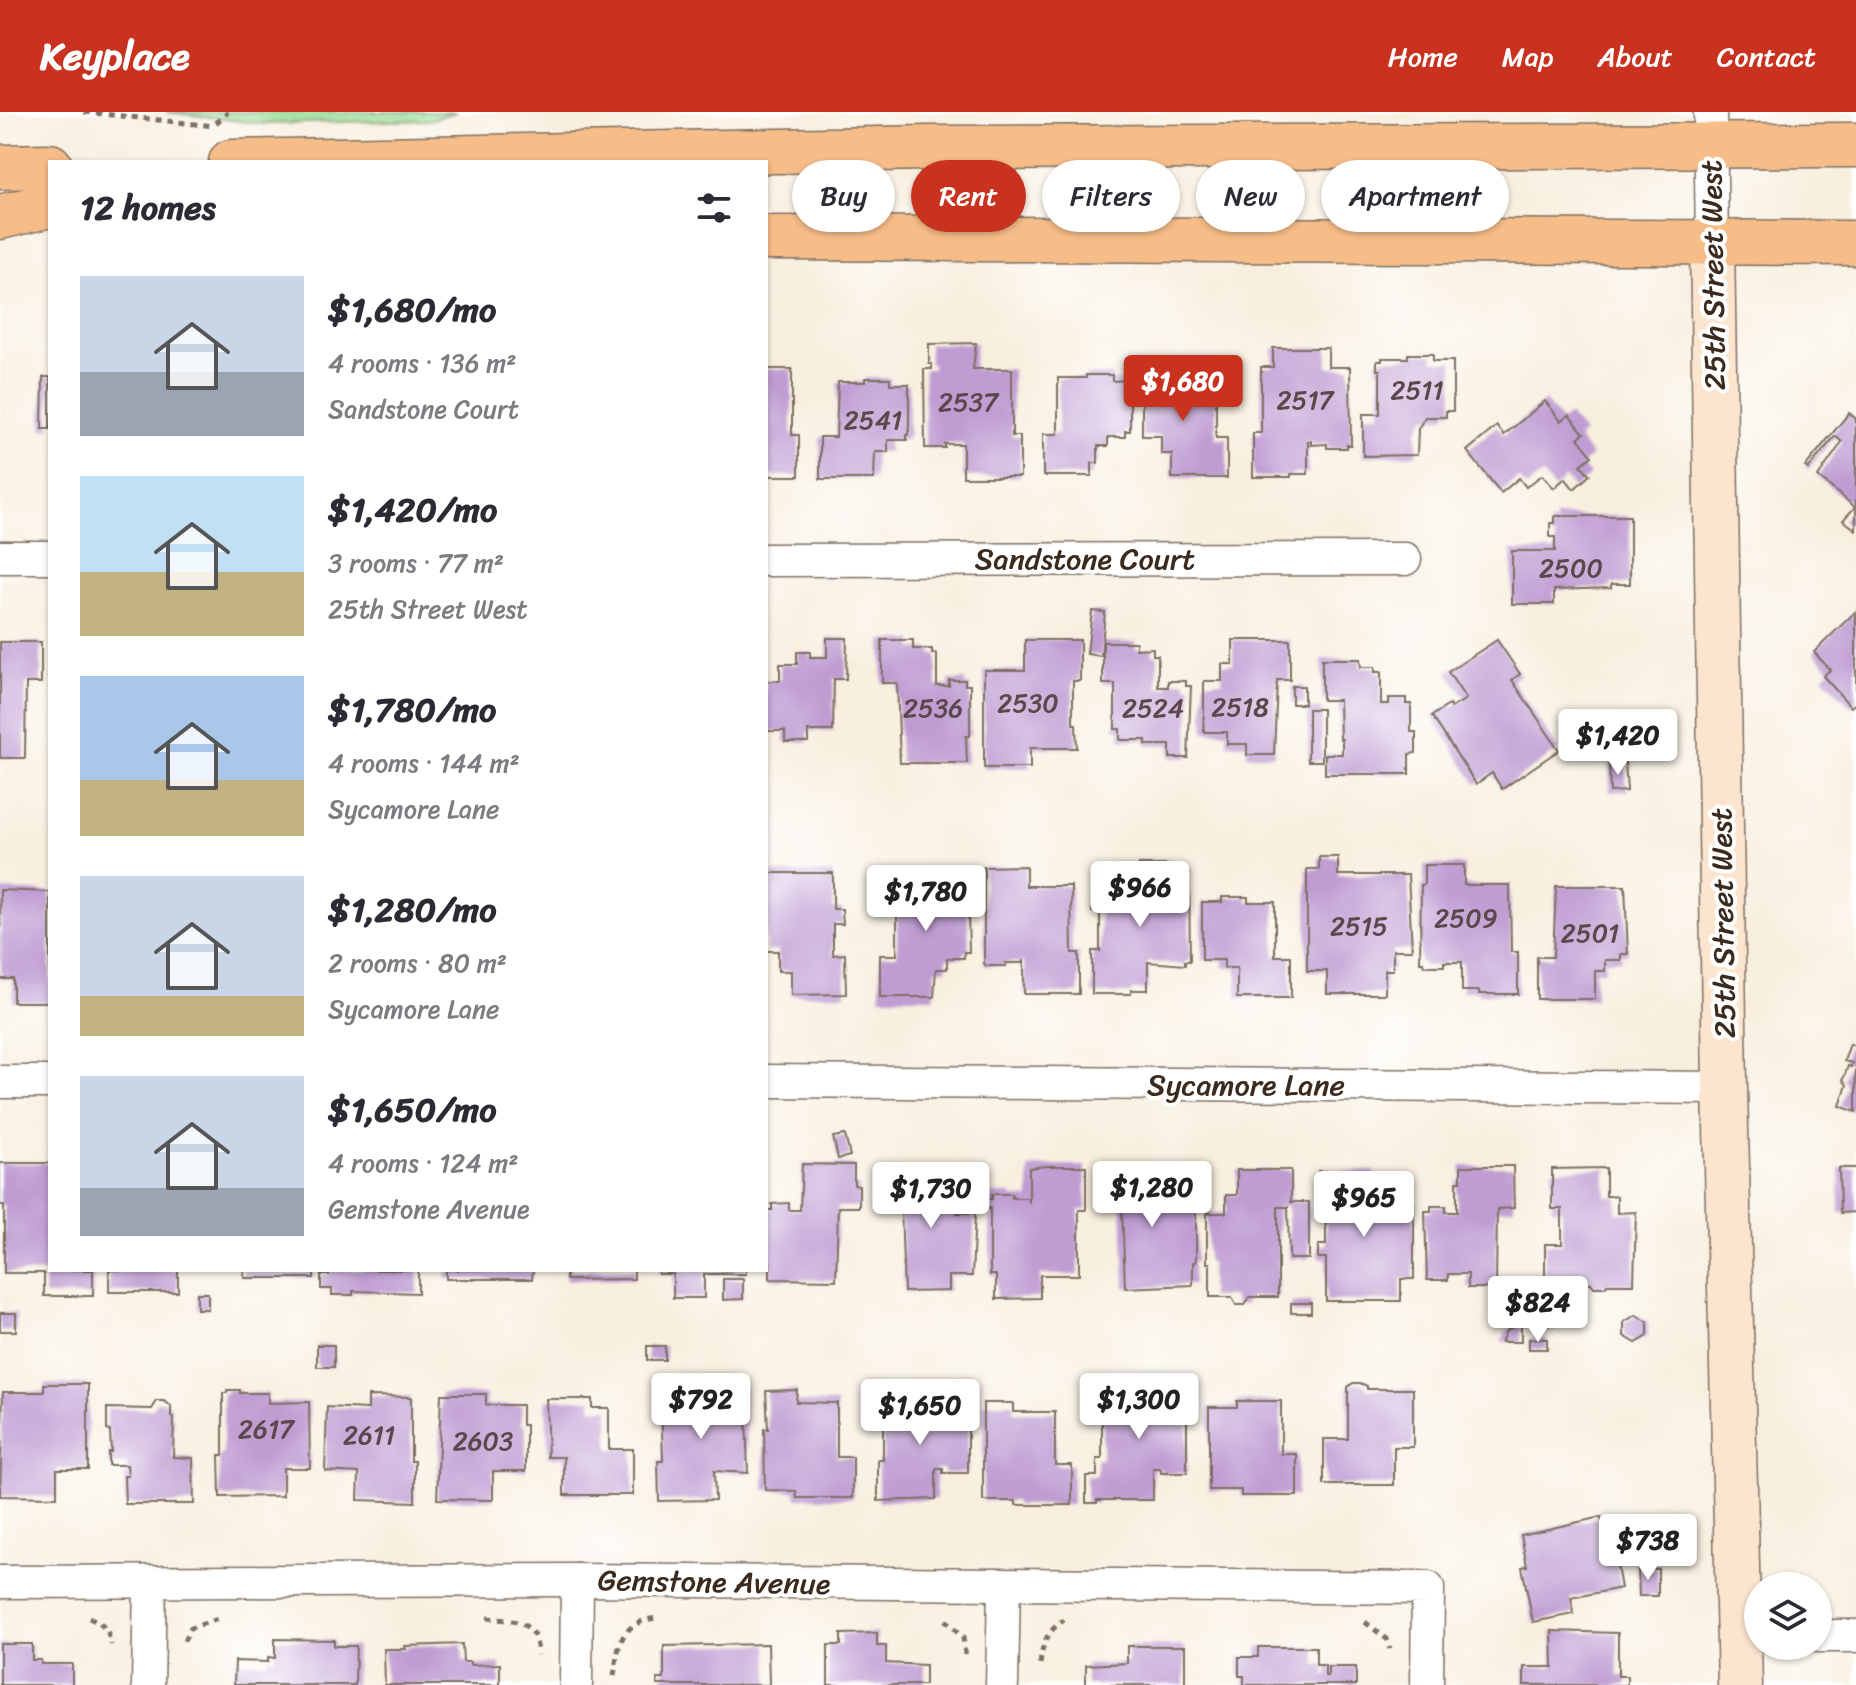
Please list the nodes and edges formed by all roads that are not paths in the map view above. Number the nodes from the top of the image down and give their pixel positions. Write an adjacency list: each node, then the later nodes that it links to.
1 (1711, 128): 3 (main road); 4 (main road); 12 (street, 25th Street West)
2 (222, 144): 4 (main road)
3 (1856, 145)
4 (526, 159)
5 (48, 166): 6 (main road)
6 (0, 167)
7 (48, 205): 8 (main road)
8 (0, 217)
9 (0, 236): 10 (main road)
10 (48, 236)
11 (768, 238): 12 (main road)
12 (1712, 241): 13 (main road); 21 (main road, 25th Street West)
13 (1856, 243)
14 (0, 557): 15 (street)
15 (48, 557)
16 (1405, 559): 17 (street, Sandstone Court)
17 (768, 560)
18 (768, 1081): 21 (street, Sycamore Lane)
19 (0, 1082): 20 (street)
20 (48, 1082)
21 (1725, 1088): 22 (main road, 25th Street West)
22 (1746, 1572)
23 (577, 1580): 25 (street, Gemstone Avenue); 26 (street, Gemstone Avenue); 31 (street)
24 (0, 1582): 25 (street, Gemstone Avenue)
25 (150, 1582): 30 (street)
26 (1004, 1586): 32 (street); 33 (street, Gemstone Avenue)
27 (1832, 1636): 28 (street)
28 (1856, 1636)
29 (1745, 1660): 34 (main road, 25th Street West)
30 (148, 1685)
31 (576, 1685)
32 (1002, 1685)
33 (1427, 1685)
34 (1740, 1685)

